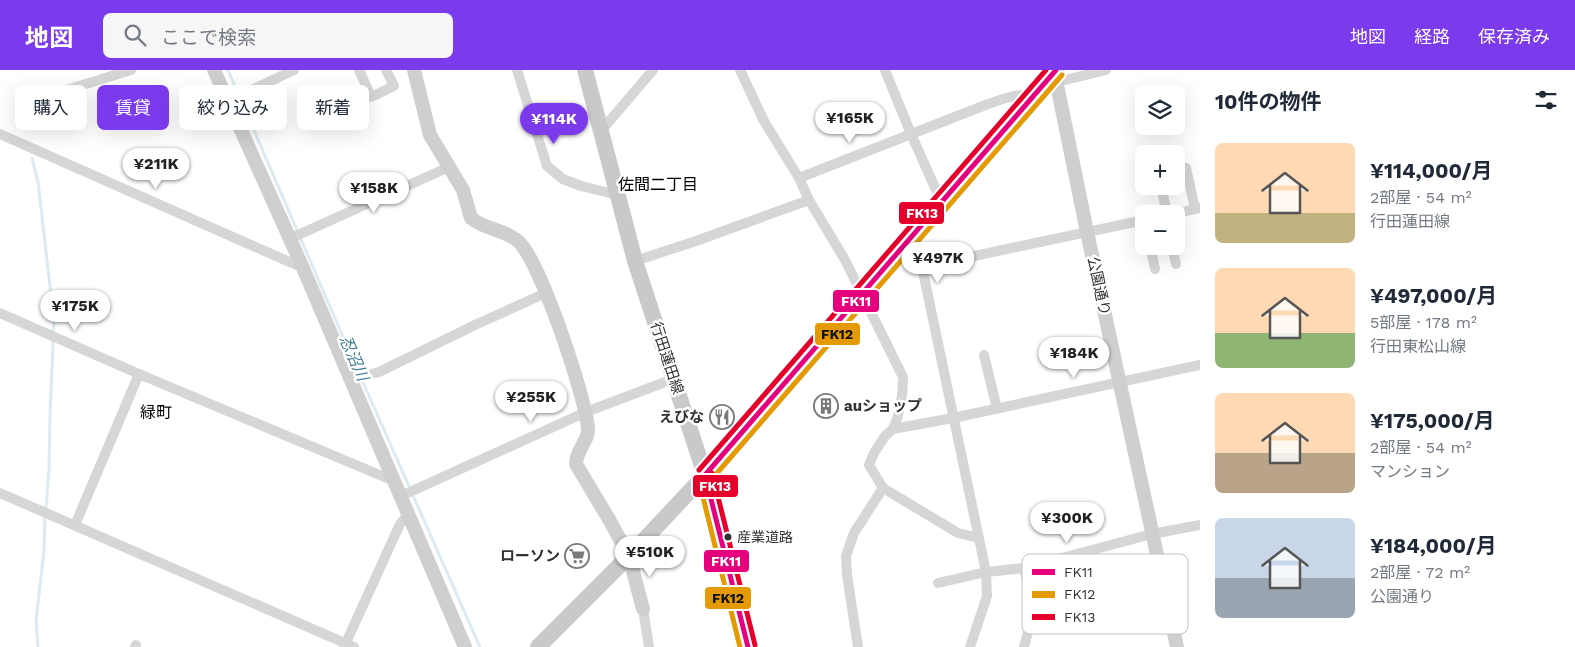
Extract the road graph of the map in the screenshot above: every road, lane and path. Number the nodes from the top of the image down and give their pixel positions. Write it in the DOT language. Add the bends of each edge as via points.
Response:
graph roads {
  1 [pos="131,70"];
  2 [pos="214,70"];
  3 [pos="294,70"];
  4 [pos="359,70"];
  5 [pos="386,70"];
  6 [pos="414,70"];
  7 [pos="517,70"];
  8 [pos="585,70"];
  9 [pos="653,70"];
  10 [pos="740,70"];
  11 [pos="886,70"];
  12 [pos="1106,70"];
  13 [pos="1055,73"];
  14 [pos="82,85"];
  15 [pos="221,85"];
  16 [pos="262,85"];
  17 [pos="1033,97"];
  18 [pos="241,130"];
  19 [pos="601,131"];
  20 [pos="0,134"];
  21 [pos="911,134"];
  22 [pos="449,167"];
  23 [pos="1186,168"];
  24 [pos="799,178"];
  25 [pos="618,195"];
  26 [pos="809,200"];
  27 [pos="942,202"];
  28 [pos="1197,209"];
  29 [pos="1135,222"];
  30 [pos="1087,232"];
  31 [pos="912,236"];
  32 [pos="289,239"];
  33 [pos="1152,255"];
  34 [pos="1174,255"];
  35 [pos="635,261"];
  36 [pos="1176,264"];
  37 [pos="922,267"];
  38 [pos="303,268"];
  39 [pos="1155,269"];
  40 [pos="546,293"];
  41 [pos="862,294"];
  42 [pos="0,313"];
  43 [pos="984,355"];
  44 [pos="1200,365"];
  45 [pos="139,374"];
  46 [pos="673,379"];
  47 [pos="350,380"];
  48 [pos="1119,382"];
  49 [pos="997,409"];
  50 [pos="586,412"];
  51 [pos="953,418"];
  52 [pos="893,429"];
  53 [pos="705,475"];
  54 [pos="394,481"];
  55 [pos="883,488"];
  56 [pos="0,493"];
  57 [pos="401,496"];
  58 [pos="408,514"];
  59 [pos="75,525"];
  60 [pos="1200,525"];
  61 [pos="1152,534"];
  62 [pos="979,538"];
  63 [pos="1077,554"];
  64 [pos="1156,554"];
  65 [pos="628,556"];
  66 [pos="1022,568"];
  67 [pos="986,572"];
  68 [pos="938,584"];
  69 [pos="644,609"];
  70 [pos="1027,634"];
  71 [pos="1174,634"];
  72 [pos="347,646"];
  73 [pos="465,647"];
  74 [pos="538,647"];
  75 [pos="649,647"];
  76 [pos="748,647"];
  77 [pos="858,647"];
  78 [pos="970,647"];
  79 [pos="1024,647"];
  80 [pos="1177,647"];
  1 -- 14 [label="street"];
  2 -- 15 [label="street"];
  3 -- 16 [label="street"];
  4 -- 5 [label="street" via="371,97 394,86"];
  6 -- 22 [label="street" via="430,135"];
  7 -- 25 [label="street" via="547,166 564,179 581,186"];
  8 -- 19 [label="main road, 行田蓮田線"];
  9 -- 19 [label="street"];
  10 -- 24 [label="street" via="764,121"];
  11 -- 21 [label="street"];
  12 -- 13 [label="street"];
  13 -- 17 [label="main road"];
  13 -- 30 [label="street, 公園通り"];
  17 -- 21 [label="street" via="1026,94 1011,97"];
  17 -- 27 [label="main road"];
  18 -- 32 [label="street"];
  19 -- 25 [label="main road, 行田蓮田線"];
  20 -- 38 [label="street"];
  21 -- 24 [label="street"];
  21 -- 27 [label="street"];
  22 -- 32 [label="street"];
  22 -- 40 [label="street" via="463,190 471,218 520,242"];
  23 -- 28 [label="street"];
  24 -- 26 [label="street"];
  25 -- 35 [label="main road, 行田蓮田線"];
  26 -- 35 [label="street"];
  26 -- 41 [label="street"];
  27 -- 31 [label="main road"];
  29 -- 30 [label="street"];
  30 -- 37 [label="street"];
  30 -- 48 [label="street, 公園通り"];
  31 -- 37 [label="street"];
  31 -- 41 [label="main road"];
  32 -- 38 [label="street"];
  33 -- 39 [label="street"];
  34 -- 36 [label="street"];
  35 -- 46 [label="main road, 行田蓮田線"];
  37 -- 51 [label="street"];
  38 -- 47 [label="street"];
  40 -- 47 [label="street" via="379,372"];
  40 -- 50 [label="street" via="563,335"];
  41 -- 52 [label="street" via="903,377 903,393"];
  41 -- 53 [label="main road"];
  42 -- 45 [label="street"];
  43 -- 49 [label="street"];
  44 -- 48 [label="street"];
  45 -- 54 [label="street"];
  45 -- 59 [label="street"];
  46 -- 50 [label="street"];
  46 -- 53 [label="main road, 行田蓮田線"];
  47 -- 54 [label="street"];
  48 -- 49 [label="street"];
  48 -- 61 [label="street, 公園通り"];
  49 -- 51 [label="street"];
  50 -- 57 [label="street"];
  50 -- 65 [label="street" via="588,432 576,456 576,464"];
  51 -- 52 [label="street"];
  51 -- 62 [label="street"];
  52 -- 55 [label="street" via="885,436 869,465"];
  53 -- 65 [label="main road"];
  53 -- 76 [label="main road, 行田蓮田線"];
  54 -- 57 [label="street"];
  55 -- 62 [label="street" via="958,533"];
  55 -- 77 [label="street" via="854,533 846,556"];
  56 -- 59 [label="street"];
  57 -- 58 [label="street"];
  58 -- 72 [label="street" via="400,524"];
  58 -- 73 [label="street"];
  59 -- 72 [label="street"];
  60 -- 61 [label="street"];
  61 -- 63 [label="street"];
  61 -- 64 [label="street, 公園通り"];
  62 -- 67 [label="street"];
  65 -- 69 [label="street"];
  65 -- 74 [label="main road"];
  66 -- 67 [label="street"];
  67 -- 68 [label="street"];
  67 -- 78 [label="street" via="987,596"];
  69 -- 75 [label="street"];
  70 -- 79 [label="street"];
  71 -- 80 [label="street, 公園通り"];
}
